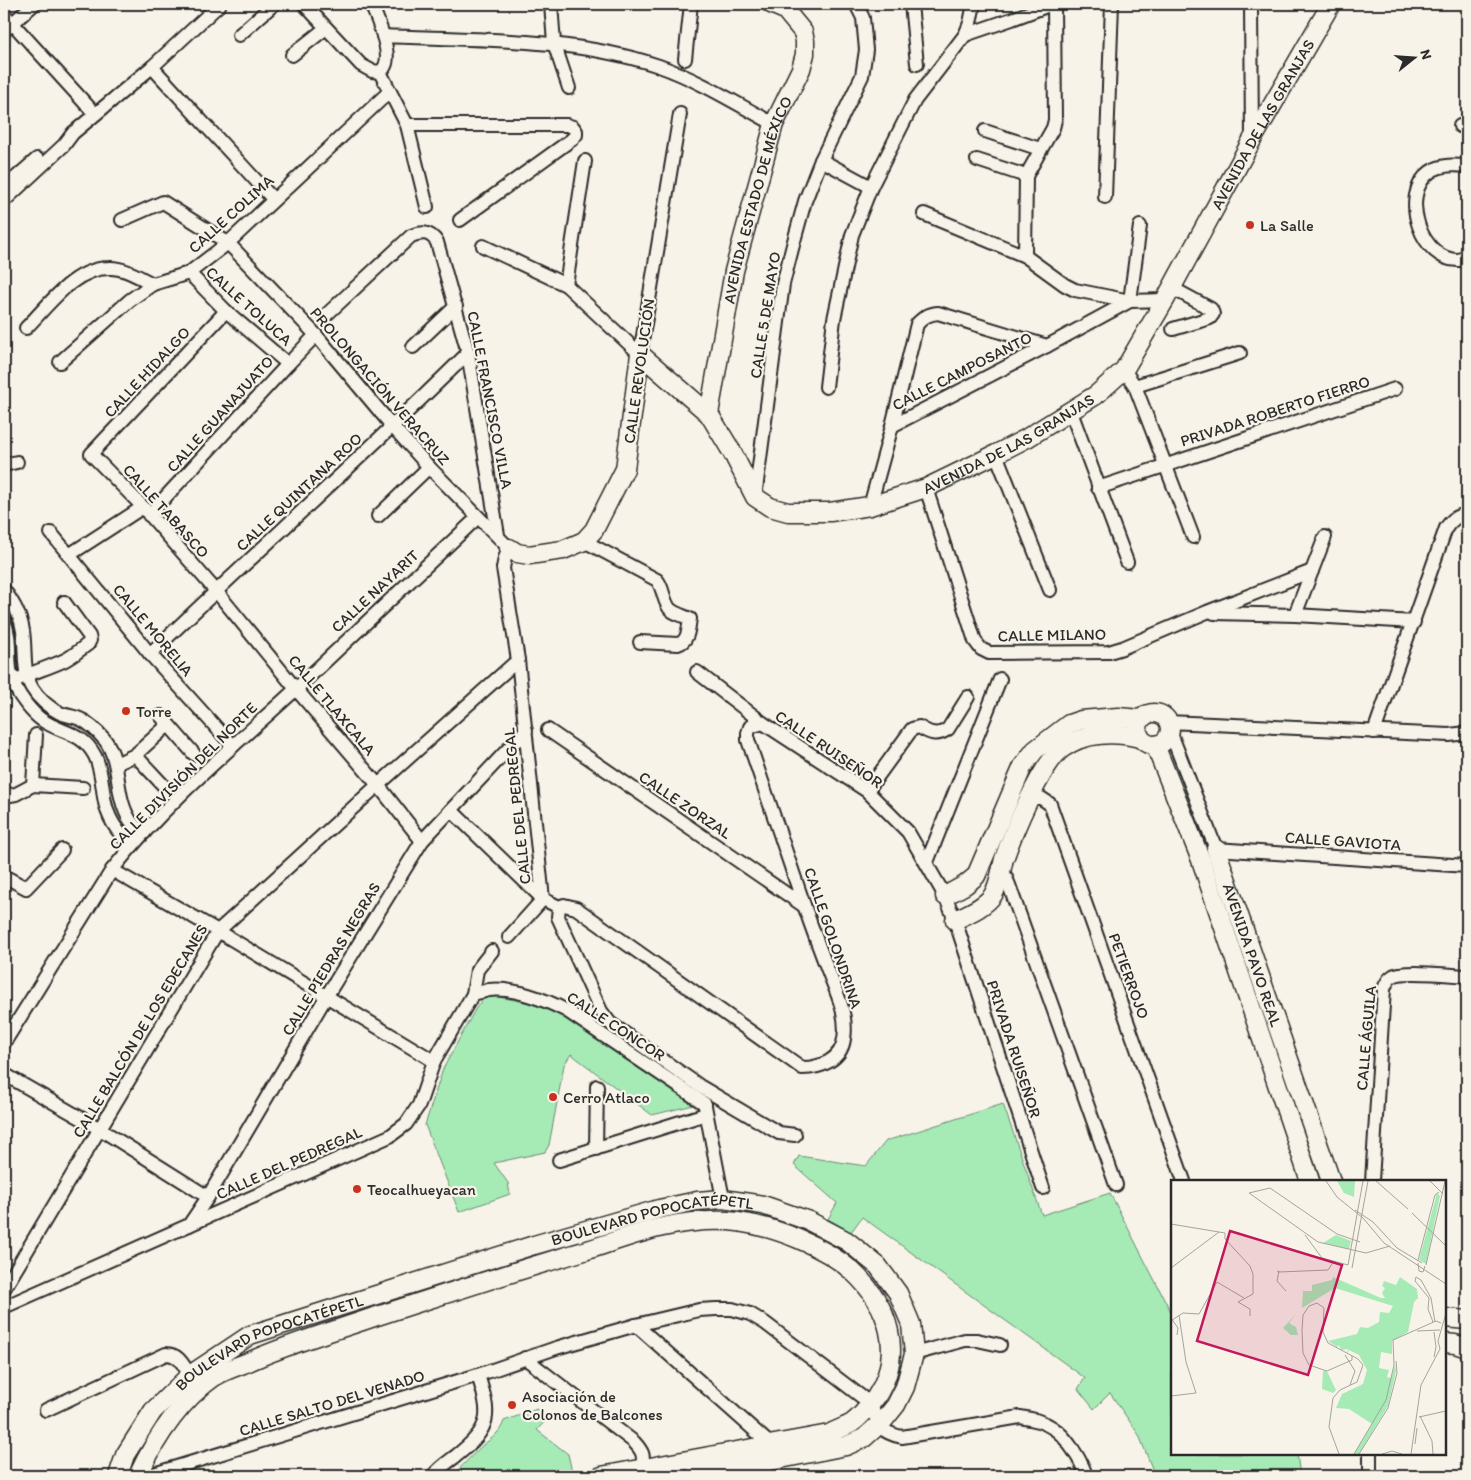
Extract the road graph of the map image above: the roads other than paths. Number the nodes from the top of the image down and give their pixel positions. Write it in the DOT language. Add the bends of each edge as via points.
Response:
graph roads {
  1 [pos="34,4"];
  2 [pos="220,4"];
  3 [pos="274,4"];
  4 [pos="304,4"];
  5 [pos="371,4"];
  6 [pos="551,4"];
  7 [pos="691,4"];
  8 [pos="771,4"];
  9 [pos="856,4"];
  10 [pos="911,4"];
  11 [pos="974,4"];
  12 [pos="1052,4"];
  13 [pos="1112,4"];
  14 [pos="1251,4"];
  15 [pos="1331,4"];
  16 [pos="4,14"];
  17 [pos="8,27"];
  18 [pos="326,28"];
  19 [pos="965,34"];
  20 [pos="240,35"];
  21 [pos="383,36"];
  22 [pos="554,43"];
  23 [pos="292,55"];
  24 [pos="685,59"];
  25 [pos="917,64"];
  26 [pos="152,67"];
  27 [pos="380,72"];
  28 [pos="569,88"];
  29 [pos="389,92"];
  30 [pos="95,114"];
  31 [pos="680,114"];
  32 [pos="774,124"];
  33 [pos="407,125"];
  34 [pos="985,131"];
  35 [pos="73,133"];
  36 [pos="1252,140"];
  37 [pos="1040,149"];
  38 [pos="822,160"];
  39 [pos="977,160"];
  40 [pos="585,162"];
  41 [pos="1467,166"];
  42 [pos="1026,176"];
  43 [pos="871,187"];
  44 [pos="4,188"];
  45 [pos="1105,197"];
  46 [pos="273,200"];
  47 [pos="4,201"];
  48 [pos="427,207"];
  49 [pos="924,214"];
  50 [pos="122,220"];
  51 [pos="460,220"];
  52 [pos="1140,226"];
  53 [pos="228,244"];
  54 [pos="483,246"];
  55 [pos="1467,255"];
  56 [pos="1025,256"];
  57 [pos="189,273"];
  58 [pos="153,284"];
  59 [pos="566,285"];
  60 [pos="1168,294"];
  61 [pos="1130,301"];
  62 [pos="456,306"];
  63 [pos="226,311"];
  64 [pos="325,316"];
  65 [pos="26,328"];
  66 [pos="1172,329"];
  67 [pos="316,335"];
  68 [pos="1047,346"];
  69 [pos="413,347"];
  70 [pos="468,353"];
  71 [pos="1240,353"];
  72 [pos="640,354"];
  73 [pos="60,362"];
  74 [pos="288,364"];
  75 [pos="1124,370"];
  76 [pos="1135,386"];
  77 [pos="826,387"];
  78 [pos="1395,389"];
  79 [pos="1071,412"];
  80 [pos="709,414"];
  81 [pos="892,426"];
  82 [pos="393,427"];
  83 [pos="91,454"];
  84 [pos="996,454"];
  85 [pos="17,462"];
  86 [pos="1165,464"];
  87 [pos="4,465"];
  88 [pos="429,467"];
  89 [pos="926,488"];
  90 [pos="1098,488"];
  91 [pos="755,497"];
  92 [pos="870,506"];
  93 [pos="146,511"];
  94 [pos="1467,514"];
  95 [pos="378,516"];
  96 [pos="478,517"];
  97 [pos="51,533"];
  98 [pos="1193,537"];
  99 [pos="1325,537"];
  100 [pos="584,541"];
  101 [pos="504,542"];
  102 [pos="69,555"];
  103 [pos="1127,562"];
  104 [pos="1312,571"];
  105 [pos="4,590"];
  106 [pos="1050,590"];
  107 [pos="216,591"];
  108 [pos="64,602"];
  109 [pos="1207,612"];
  110 [pos="1295,615"];
  111 [pos="4,620"];
  112 [pos="1414,622"];
  113 [pos="640,642"];
  114 [pos="150,654"];
  115 [pos="518,660"];
  116 [pos="697,672"];
  117 [pos="27,674"];
  118 [pos="1000,679"];
  119 [pos="9,684"];
  120 [pos="296,689"];
  121 [pos="968,697"];
  122 [pos="1141,719"];
  123 [pos="762,723"];
  124 [pos="1169,726"];
  125 [pos="526,730"];
  126 [pos="548,730"];
  127 [pos="1374,732"];
  128 [pos="1467,733"];
  129 [pos="36,735"];
  130 [pos="1148,742"];
  131 [pos="233,746"];
  132 [pos="194,754"];
  133 [pos="135,755"];
  134 [pos="116,764"];
  135 [pos="33,785"];
  136 [pos="378,785"];
  137 [pos="164,786"];
  138 [pos="84,788"];
  139 [pos="867,791"];
  140 [pos="4,796"];
  141 [pos="121,796"];
  142 [pos="1029,798"];
  143 [pos="104,800"];
  144 [pos="451,810"];
  145 [pos="144,832"];
  146 [pos="422,841"];
  147 [pos="132,846"];
  148 [pos="1216,849"];
  149 [pos="62,850"];
  150 [pos="927,862"];
  151 [pos="1467,866"];
  152 [pos="1002,868"];
  153 [pos="112,870"];
  154 [pos="4,876"];
  155 [pos="945,896"];
  156 [pos="543,899"];
  157 [pos="804,906"];
  158 [pos="559,907"];
  159 [pos="955,920"];
  160 [pos="218,931"];
  161 [pos="509,937"];
  162 [pos="492,951"];
  163 [pos="1467,976"];
  164 [pos="473,994"];
  165 [pos="326,997"];
  166 [pos="4,1044"];
  167 [pos="434,1061"];
  168 [pos="4,1074"];
  169 [pos="597,1086"];
  170 [pos="701,1087"];
  171 [pos="706,1109"];
  172 [pos="100,1129"];
  173 [pos="795,1135"];
  174 [pos="596,1149"];
  175 [pos="559,1160"];
  176 [pos="1184,1180"];
  177 [pos="1310,1180"];
  178 [pos="1331,1180"];
  179 [pos="1372,1180"];
  180 [pos="1116,1185"];
  181 [pos="1043,1188"];
  182 [pos="208,1197"];
  183 [pos="723,1199"];
  184 [pos="740,1202"];
  185 [pos="659,1209"];
  186 [pos="736,1222"];
  187 [pos="189,1225"];
  188 [pos="662,1228"];
  189 [pos="4,1289"];
  190 [pos="4,1307"];
  191 [pos="1446,1318"];
  192 [pos="1467,1320"];
  193 [pos="636,1325"];
  194 [pos="1446,1343"];
  195 [pos="1000,1345"];
  196 [pos="1467,1348"];
  197 [pos="914,1354"];
  198 [pos="525,1358"];
  199 [pos="190,1375"];
  200 [pos="478,1375"];
  201 [pos="871,1404"];
  202 [pos="46,1410"];
  203 [pos="878,1425"];
  204 [pos="770,1444"];
  205 [pos="1370,1455"];
  206 [pos="642,1472"];
  207 [pos="121,1475"];
  208 [pos="138,1476"];
  209 [pos="148,1476"];
  210 [pos="433,1476"];
  211 [pos="601,1476"];
  212 [pos="694,1476"];
  213 [pos="1086,1476"];
  214 [pos="1370,1476"];
  1 -- 17 [label="street"];
  2 -- 26 [label="street"];
  3 -- 20 [label="street"];
  4 -- 18 [label="street"];
  5 -- 21 [label="street"];
  6 -- 22 [label="street"];
  7 -- 24 [label="street"];
  8 -- 32 [label="street, AVENIDA ESTADO DE MÉXICO" via="785,10 795,20 805,41 801,69"];
  9 -- 38 [label="street, CALLE 5 DE MAYO" via="863,18 866,50 862,76"];
  10 -- 25 [label="street"];
  11 -- 19 [label="street"];
  12 -- 19 [label="street"];
  12 -- 37 [label="street" via="1055,120"];
  13 -- 45 [label="street"];
  14 -- 36 [label="street"];
  15 -- 36 [label="street, AVENIDA DE LAS GRANJAS"];
  16 -- 17 [label="street"];
  17 -- 30 [label="street"];
  18 -- 23 [label="street"];
  18 -- 27 [label="street" via="361,65 372,72"];
  19 -- 43 [label="street" via="915,100"];
  21 -- 22 [label="street"];
  21 -- 27 [label="street" via="386,66"];
  22 -- 28 [label="street"];
  22 -- 32 [label="street" via="658,66 684,76"];
  26 -- 30 [label="street"];
  26 -- 46 [label="street"];
  27 -- 29 [label="street"];
  29 -- 33 [label="street"];
  29 -- 46 [label="street, CALLE COLIMA"];
  30 -- 35 [label="street"];
  31 -- 72 [label="street, CALLE REVOLUCIÓN"];
  32 -- 80 [label="street, AVENIDA ESTADO DE MÉXICO" via="734,271"];
  33 -- 48 [label="street"];
  33 -- 51 [label="street" via="567,125 576,130 571,140"];
  34 -- 37 [label="street"];
  35 -- 44 [label="street" via="59,139"];
  35 -- 47 [label="street"];
  36 -- 60 [label="street, AVENIDA DE LAS GRANJAS"];
  37 -- 42 [label="street"];
  38 -- 43 [label="street"];
  38 -- 91 [label="street, CALLE 5 DE MAYO" via="805,201 784,284"];
  39 -- 42 [label="street"];
  40 -- 59 [label="street"];
  41 -- 55 [label="street" via="1452,165 1430,172 1415,193 1416,216 1428,242 1440,256 1455,261"];
  42 -- 56 [label="street"];
  43 -- 77 [label="street" via="852,235 834,319"];
  46 -- 53 [label="street, CALLE COLIMA"];
  49 -- 56 [label="street"];
  50 -- 53 [label="street, PROLONGACIÓN VERACRUZ" via="163,202"];
  52 -- 61 [label="street"];
  53 -- 57 [label="street, CALLE COLIMA"];
  53 -- 67 [label="street, PROLONGACIÓN VERACRUZ"];
  54 -- 59 [label="street"];
  56 -- 61 [label="street" via="1075,290"];
  57 -- 58 [label="street, CALLE COLIMA"];
  57 -- 63 [label="street, CALLE TOLUCA"];
  58 -- 65 [label="street" via="118,269 91,272 72,282"];
  58 -- 73 [label="street, CALLE COLIMA" via="130,300"];
  59 -- 72 [label="street"];
  60 -- 61 [label="street"];
  60 -- 66 [label="street" via="1211,310 1213,314 1210,318"];
  60 -- 75 [label="street, AVENIDA DE LAS GRANJAS"];
  61 -- 68 [label="street, CALLE CAMPOSANTO"];
  62 -- 64 [label="street, CALLE FRANCISCO VILLA" via="437,242 427,233 418,233"];
  62 -- 69 [label="street"];
  62 -- 70 [label="street, CALLE FRANCISCO VILLA"];
  63 -- 74 [label="street, CALLE TOLUCA"];
  63 -- 83 [label="street, CALLE HIDALGO"];
  67 -- 74 [label="street, CALLE GUANAJUATO"];
  67 -- 82 [label="street, PROLONGACIÓN VERACRUZ"];
  68 -- 81 [label="street, CALLE CAMPOSANTO"];
  68 -- 81 [label="street, CALLE CAMPOSANTO" via="930,314 917,324"];
  70 -- 82 [label="street, CALLE QUINTANA ROO"];
  70 -- 101 [label="street, CALLE FRANCISCO VILLA"];
  71 -- 76 [label="street"];
  72 -- 80 [label="street"];
  72 -- 100 [label="street, CALLE REVOLUCIÓN" via="625,469 594,530"];
  74 -- 93 [label="street, CALLE GUANAJUATO"];
  75 -- 76 [label="street"];
  75 -- 79 [label="street, AVENIDA DE LAS GRANJAS"];
  76 -- 86 [label="street"];
  78 -- 86 [label="street, PRIVADA ROBERTO FIERRO"];
  79 -- 84 [label="street, AVENIDA DE LAS GRANJAS"];
  79 -- 90 [label="street"];
  80 -- 91 [label="street"];
  81 -- 92 [label="street, CALLE CAMPOSANTO"];
  82 -- 88 [label="street, PROLONGACIÓN VERACRUZ"];
  82 -- 107 [label="street, CALLE QUINTANA ROO"];
  83 -- 93 [label="street, CALLE TABASCO"];
  84 -- 89 [label="street, AVENIDA DE LAS GRANJAS"];
  84 -- 106 [label="street"];
  85 -- 87 [label="street"];
  86 -- 90 [label="street, PRIVADA ROBERTO FIERRO"];
  86 -- 98 [label="street"];
  88 -- 95 [label="street"];
  88 -- 96 [label="street, PROLONGACIÓN VERACRUZ"];
  89 -- 92 [label="street, AVENIDA DE LAS GRANJAS"];
  89 -- 109 [label="street, CALLE MILANO" via="975,641 989,653 1109,652"];
  90 -- 103 [label="street"];
  91 -- 92 [label="street, AVENIDA DE LAS GRANJAS" via="770,507 788,512 830,512"];
  93 -- 102 [label="street, CALLE GUANAJUATO"];
  93 -- 107 [label="street, CALLE TABASCO"];
  94 -- 112 [label="street" via="1450,521 1446,528"];
  96 -- 101 [label="street, PROLONGACIÓN VERACRUZ"];
  96 -- 120 [label="street, CALLE NAYARIT"];
  97 -- 102 [label="street, CALLE MORELIA"];
  99 -- 104 [label="street"];
  100 -- 101 [label="street" via="563,550 529,555 517,553"];
  100 -- 113 [label="street" via="657,580 672,611 690,619 683,642"];
  101 -- 115 [label="street, CALLE DEL PEDREGAL" via="503,568"];
  102 -- 114 [label="street, CALLE MORELIA"];
  104 -- 109 [label="street, CALLE MILANO"];
  104 -- 110 [label="street"];
  105 -- 117 [label="street" via="21,623"];
  107 -- 114 [label="street, CALLE QUINTANA ROO"];
  107 -- 120 [label="street, CALLE TLAXCALA"];
  108 -- 117 [label="street" via="89,636 88,644 67,659"];
  109 -- 110 [label="street, CALLE MILANO"];
  110 -- 112 [label="street, CALLE MILANO"];
  111 -- 119 [label="street" via="10,640"];
  112 -- 127 [label="street"];
  114 -- 131 [label="street, CALLE MORELIA"];
  115 -- 125 [label="street, CALLE DEL PEDREGAL"];
  115 -- 136 [label="street, CALLE BALCÓN DE LOS EDECANES"];
  116 -- 123 [label="street, CALLE RUISEÑOR"];
  117 -- 119 [label="street"];
  117 -- 134 [label="street" via="38,697 60,713 81,720 105,740"];
  118 -- 150 [label="street"];
  119 -- 143 [label="street" via="42,720 86,743 101,774"];
  120 -- 131 [label="street, CALLE DIVISIÓN DEL NORTE"];
  120 -- 136 [label="street, CALLE TLAXCALA"];
  121 -- 139 [label="street" via="948,730 929,734 916,727 912,729"];
  122 -- 124 [label="street" via="1152,713 1158,714"];
  122 -- 130 [label="street" via="1138,732"];
  122 -- 155 [label="street" via="1118,716 1081,720 1069,724 1035,750 1023,766 976,876"];
  123 -- 139 [label="street, CALLE RUISEÑOR"];
  123 -- 157 [label="street, CALLE GOLONDRINA" via="750,727 748,740"];
  124 -- 127 [label="street"];
  124 -- 130 [label="street" via="1165,741"];
  124 -- 148 [label="street, AVENIDA PAVO REAL"];
  125 -- 144 [label="street, CALLE PIEDRAS NEGRAS"];
  125 -- 156 [label="street, CALLE DEL PEDREGAL"];
  126 -- 157 [label="street, CALLE ZORZAL"];
  127 -- 128 [label="street" via="1449,736"];
  129 -- 135 [label="street"];
  130 -- 142 [label="street" via="1124,734 1083,738 1063,748 1051,759"];
  130 -- 177 [label="street, AVENIDA PAVO REAL" via="1200,860"];
  131 -- 145 [label="street, CALLE DIVISIÓN DEL NORTE"];
  132 -- 133 [label="street" via="165,720"];
  133 -- 134 [label="street"];
  133 -- 137 [label="street"];
  134 -- 141 [label="street"];
  135 -- 138 [label="street"];
  135 -- 140 [label="street"];
  136 -- 146 [label="street, CALLE TLAXCALA"];
  136 -- 160 [label="street, CALLE BALCÓN DE LOS EDECANES"];
  139 -- 150 [label="street, CALLE RUISEÑOR" via="908,832"];
  141 -- 143 [label="street"];
  141 -- 145 [label="street" via="131,821"];
  142 -- 152 [label="street"];
  142 -- 176 [label="street, PETIERROJO" via="1041,798 1050,804"];
  143 -- 147 [label="street" via="118,833"];
  144 -- 146 [label="street, CALLE PIEDRAS NEGRAS"];
  144 -- 156 [label="street, CALLE GOLONDRINA"];
  145 -- 147 [label="street, CALLE DIVISIÓN DEL NORTE"];
  146 -- 165 [label="street, CALLE PIEDRAS NEGRAS"];
  147 -- 153 [label="street, CALLE DIVISIÓN DEL NORTE"];
  148 -- 151 [label="street, CALLE GAVIOTA"];
  148 -- 178 [label="street, AVENIDA PAVO REAL"];
  149 -- 154 [label="street" via="26,888"];
  150 -- 155 [label="street, CALLE RUISEÑOR"];
  152 -- 159 [label="street" via="993,895 981,906"];
  152 -- 180 [label="street"];
  153 -- 160 [label="street"];
  153 -- 166 [label="street, CALLE DIVISIÓN DEL NORTE"];
  155 -- 159 [label="street, CALLE RUISEÑOR"];
  156 -- 158 [label="street, CALLE GOLONDRINA"];
  156 -- 161 [label="street, CALLE DEL PEDREGAL"];
  157 -- 158 [label="street, CALLE GOLONDRINA" via="844,1015 845,1026 844,1041 836,1055 813,1068 802,1068 576,908 564,904"];
  158 -- 170 [label="street" via="558,917 605,1018"];
  159 -- 181 [label="street, PRIVADA RUISEÑOR"];
  160 -- 165 [label="street"];
  160 -- 172 [label="street, CALLE BALCÓN DE LOS EDECANES"];
  162 -- 164 [label="street, CALLE DEL PEDREGAL" via="477,970"];
  163 -- 179 [label="street, CALLE ÁGUILA" via="1403,973 1386,982"];
  164 -- 167 [label="street, CALLE DEL PEDREGAL"];
  164 -- 171 [label="street, CALLE CONCOR" via="503,991 550,1002"];
  165 -- 167 [label="street"];
  165 -- 182 [label="street, CALLE PIEDRAS NEGRAS"];
  167 -- 187 [label="street, CALLE DEL PEDREGAL" via="419,1105 406,1124 390,1136"];
  168 -- 172 [label="street"];
  169 -- 174 [label="street"];
  170 -- 171 [label="street"];
  170 -- 173 [label="street" via="779,1133"];
  171 -- 174 [label="street"];
  171 -- 183 [label="street"];
  172 -- 182 [label="street"];
  172 -- 189 [label="street, CALLE BALCÓN DE LOS EDECANES"];
  174 -- 175 [label="street"];
  182 -- 187 [label="street, CALLE PIEDRAS NEGRAS"];
  183 -- 184 [label="street, BOULEVARD POPOCATÉPETL"];
  183 -- 185 [label="street, BOULEVARD POPOCATÉPETL"];
  184 -- 186 [label="street" via="742,1216"];
  184 -- 197 [label="street, BOULEVARD POPOCATÉPETL" via="763,1205 809,1221 863,1252 898,1293 911,1324"];
  185 -- 188 [label="street"];
  185 -- 199 [label="street, BOULEVARD POPOCATÉPETL" via="250,1335"];
  186 -- 188 [label="street, BOULEVARD POPOCATÉPETL" via="704,1221"];
  186 -- 201 [label="street, BOULEVARD POPOCATÉPETL" via="770,1229 817,1247 851,1270 868,1288 888,1324 892,1353 883,1386"];
  187 -- 190 [label="street, CALLE DEL PEDREGAL"];
  188 -- 208 [label="street, BOULEVARD POPOCATÉPETL" via="529,1267 275,1350 215,1376 182,1404"];
  191 -- 192 [label="street"];
  193 -- 198 [label="street, CALLE SALTO DEL VENADO"];
  193 -- 201 [label="street, CALLE SALTO DEL VENADO" via="699,1310 732,1310 750,1314"];
  193 -- 204 [label="street"];
  194 -- 196 [label="street"];
  195 -- 197 [label="street" via="965,1340"];
  197 -- 203 [label="street, BOULEVARD POPOCATÉPETL" via="900,1396"];
  198 -- 200 [label="street, CALLE SALTO DEL VENADO"];
  198 -- 206 [label="street" via="634,1442 644,1459"];
  199 -- 202 [label="street" via="178,1358 166,1354"];
  199 -- 207 [label="street, BOULEVARD POPOCATÉPETL" via="153,1411 125,1454"];
  200 -- 209 [label="street, CALLE SALTO DEL VENADO"];
  200 -- 210 [label="street" via="488,1411 485,1423 478,1436"];
  201 -- 203 [label="street"];
  201 -- 204 [label="street, BOULEVARD POPOCATÉPETL" via="852,1422 829,1434"];
  203 -- 212 [label="street, BOULEVARD POPOCATÉPETL" via="864,1438 846,1446"];
  203 -- 213 [label="street" via="887,1434 902,1437 1020,1417 1036,1420 1054,1428 1068,1443"];
  204 -- 206 [label="street, BOULEVARD POPOCATÉPETL"];
  205 -- 214 [label="street"];
  206 -- 211 [label="street, BOULEVARD POPOCATÉPETL"];
}
